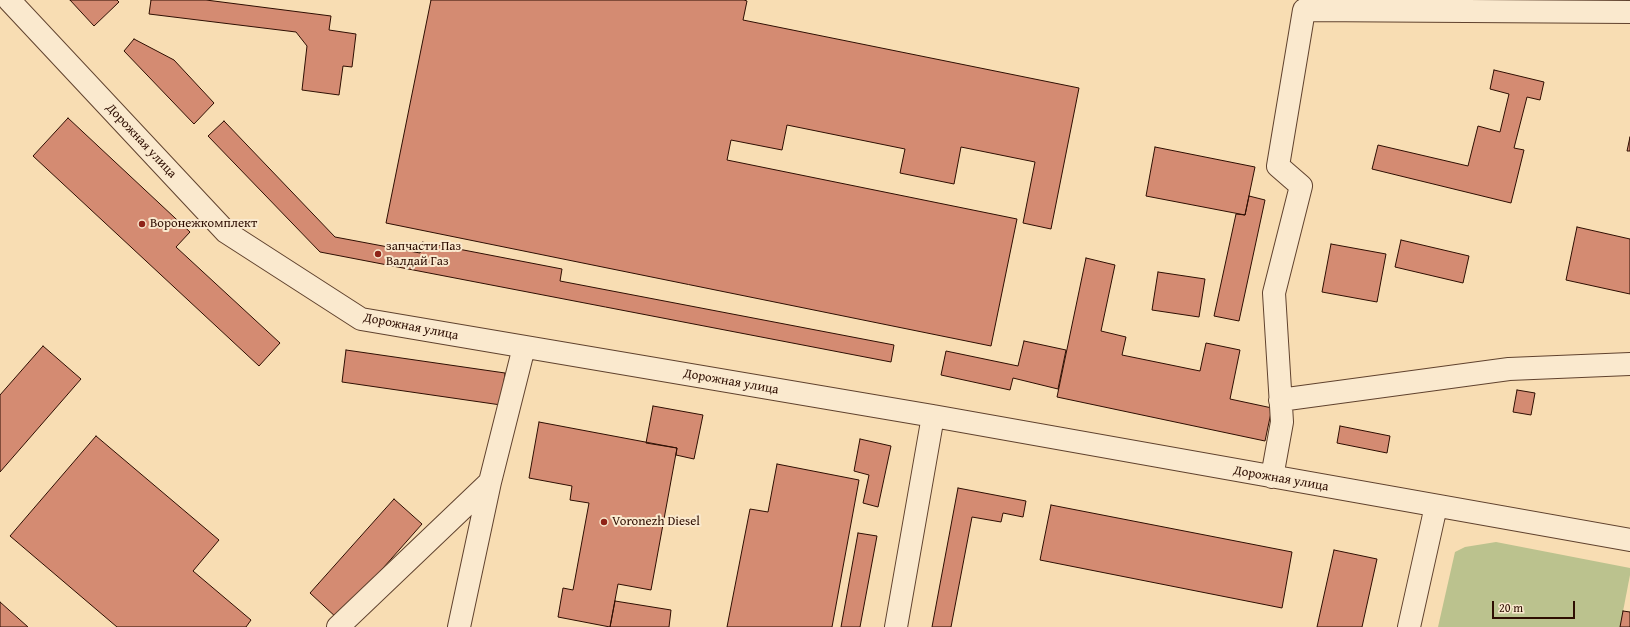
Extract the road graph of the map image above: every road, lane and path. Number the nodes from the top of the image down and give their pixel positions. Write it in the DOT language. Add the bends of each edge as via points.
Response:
graph roads {
  1 [pos="9,0"];
  2 [pos="1630,12"];
  3 [pos="524,347"];
  4 [pos="1630,364"];
  5 [pos="1280,400"];
  6 [pos="932,416"];
  7 [pos="1272,477"];
  8 [pos="490,482"];
  9 [pos="1436,506"];
  10 [pos="1630,540"];
  11 [pos="338,627"];
  12 [pos="459,627"];
  13 [pos="896,627"];
  14 [pos="1409,627"];
  1 -- 3 [label="street, Дорожная улица" via="226,232 361,319"];
  2 -- 5 [label="street" via="1304,10 1278,166 1301,186 1274,294"];
  3 -- 6 [label="street, Дорожная улица"];
  3 -- 8 [label="street"];
  4 -- 5 [label="street" via="1509,368"];
  5 -- 7 [label="street" via="1282,422"];
  6 -- 7 [label="street, Дорожная улица"];
  6 -- 13 [label="street"];
  7 -- 9 [label="street, Дорожная улица"];
  8 -- 11 [label="street"];
  8 -- 12 [label="street"];
  9 -- 10 [label="street, Дорожная улица"];
  9 -- 14 [label="street"];
}
